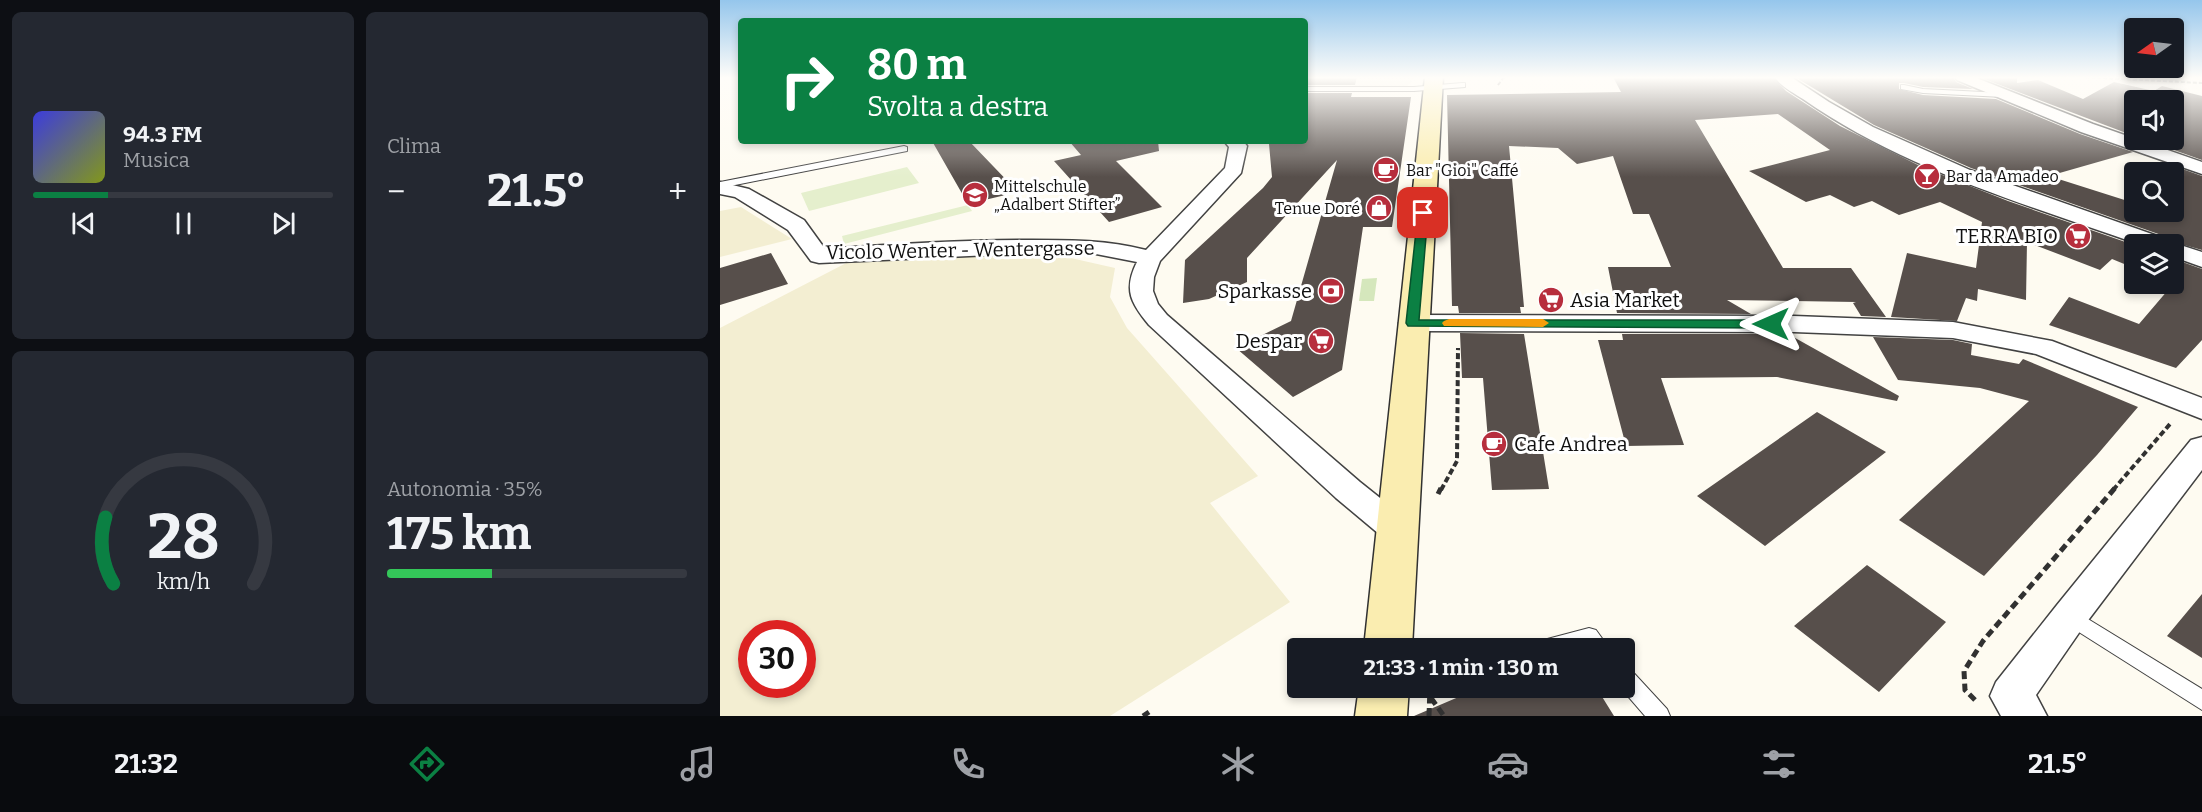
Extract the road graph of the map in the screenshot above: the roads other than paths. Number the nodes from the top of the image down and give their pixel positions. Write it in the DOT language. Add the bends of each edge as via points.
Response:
graph roads {
  1 [pos="1431,110"];
  2 [pos="1833,110"];
  3 [pos="2042,110"];
  4 [pos="1236,144"];
  5 [pos="904,149"];
  6 [pos="2202,168"];
  7 [pos="720,186"];
  8 [pos="2130,234"];
  9 [pos="2184,254"];
  10 [pos="1150,259"];
  11 [pos="2202,260"];
  12 [pos="1412,323"];
  13 [pos="2202,409"];
  14 [pos="2202,448"];
  15 [pos="1397,530"];
  16 [pos="2070,616"];
  17 [pos="1398,638"];
  18 [pos="1635,689"];
  19 [pos="2202,700"];
  20 [pos="1659,716"];
  21 [pos="2026,716"];
  1 -- 12 [label="main road"];
  2 -- 8 [label="street" via="1862,129 1977,180"];
  3 -- 6 [label="street"];
  4 -- 10 [label="street" via="1234,169"];
  5 -- 7 [label="lane"];
  7 -- 10 [label="street, Vicolo Wenter - Wentergasse" via="742,193 796,225 819,256 982,246 1106,248"];
  9 -- 11 [label="street"];
  10 -- 15 [label="street" via="1142,274 1140,292 1158,320"];
  12 -- 13 [label="street" via="1794,324 1953,330 2043,348"];
  12 -- 15 [label="main road"];
  14 -- 16 [label="street"];
  15 -- 17 [label="main road"];
  16 -- 19 [label="lane"];
  16 -- 21 [label="street" via="2011,696"];
  18 -- 20 [label="lane"];
}
